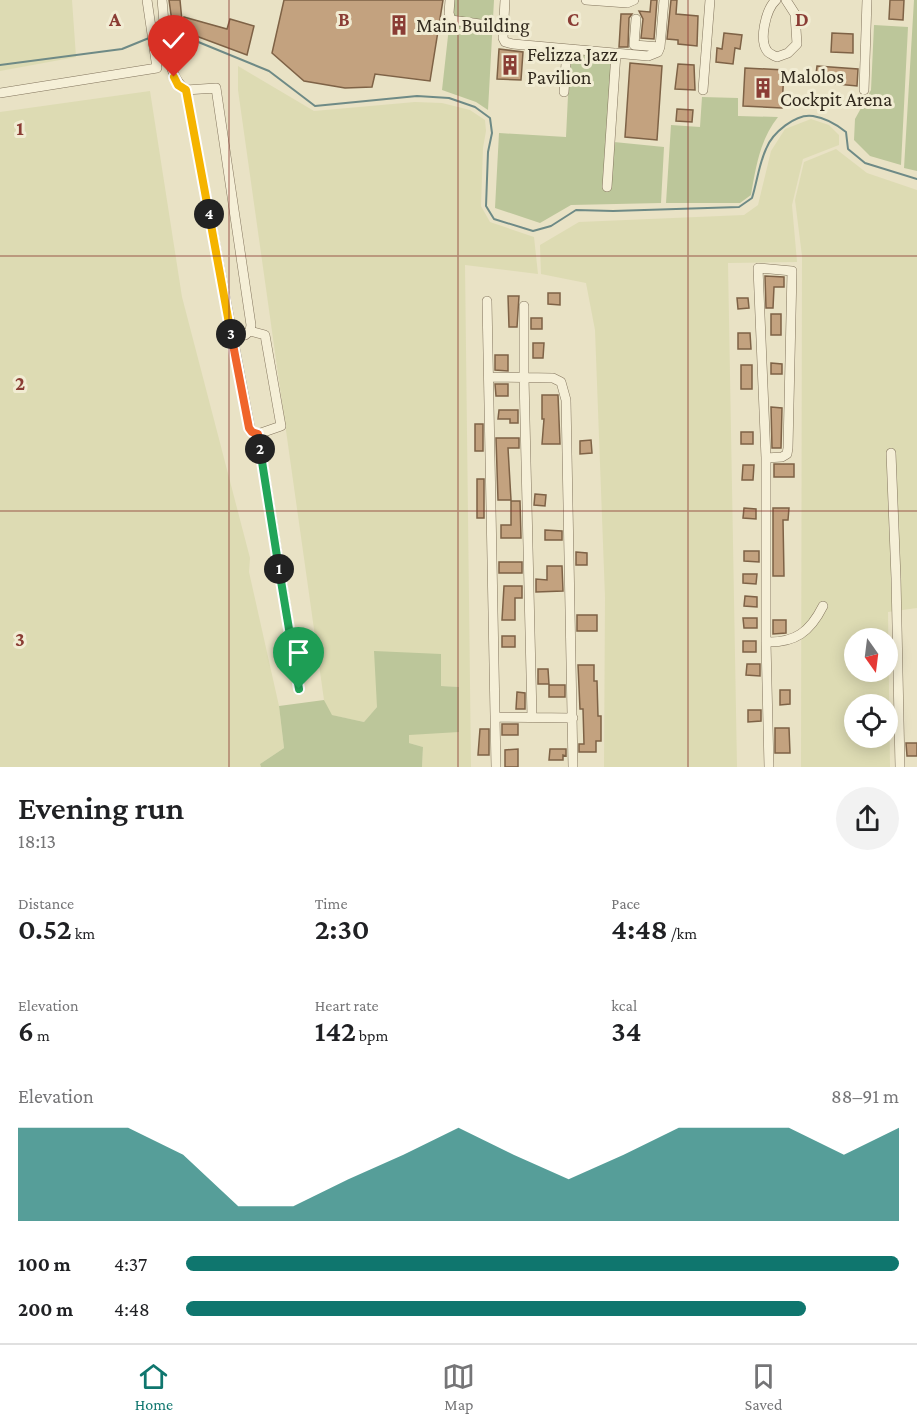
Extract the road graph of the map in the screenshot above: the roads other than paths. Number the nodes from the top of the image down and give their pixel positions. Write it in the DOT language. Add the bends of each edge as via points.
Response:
graph roads {
  1 [pos="147,0"];
  2 [pos="162,0"];
  3 [pos="450,0"];
  4 [pos="505,0"];
  5 [pos="586,0"];
  6 [pos="634,0"];
  7 [pos="664,0"];
  8 [pos="710,0"];
  9 [pos="776,0"];
  10 [pos="786,0"];
  11 [pos="867,0"];
  12 [pos="636,19"];
  13 [pos="487,25"];
  14 [pos="660,47"];
  15 [pos="567,49"];
  16 [pos="616,53"];
  17 [pos="186,90"];
  18 [pos="703,90"];
  19 [pos="864,90"];
  20 [pos="564,92"];
  21 [pos="0,93"];
  22 [pos="607,187"];
  23 [pos="488,301"];
  24 [pos="524,306"];
  25 [pos="250,331"];
  26 [pos="232,337"];
  27 [pos="490,377"];
  28 [pos="524,377"];
  29 [pos="258,434"];
  30 [pos="891,453"];
  31 [pos="766,458"];
  32 [pos="823,606"];
  33 [pos="766,642"];
  34 [pos="299,689"];
  35 [pos="495,717"];
  36 [pos="532,717"];
  37 [pos="573,718"];
  38 [pos="496,767"];
  39 [pos="573,767"];
  40 [pos="769,767"];
  41 [pos="900,767"];
  1 -- 21 [label="street" via="157,68"];
  2 -- 17 [label="street" via="174,77"];
  3 -- 13 [label="street" via="451,20"];
  4 -- 15 [label="street" via="505,42"];
  5 -- 6 [label="street"];
  7 -- 14 [label="street"];
  8 -- 18 [label="street"];
  9 -- 10 [label="street" via="765,15 765,44 768,53 777,57 797,44 795,14"];
  11 -- 19 [label="street"];
  12 -- 14 [label="street" via="634,45"];
  14 -- 16 [label="street" via="648,56"];
  15 -- 16 [label="street"];
  15 -- 20 [label="street"];
  16 -- 22 [label="street"];
  17 -- 25 [label="street" via="216,88"];
  17 -- 26 [label="street"];
  23 -- 27 [label="street"];
  24 -- 28 [label="street"];
  25 -- 26 [label="street"];
  25 -- 29 [label="street" via="265,334 282,426"];
  26 -- 29 [label="street" via="249,428"];
  27 -- 28 [label="street"];
  27 -- 35 [label="street"];
  28 -- 36 [label="street"];
  28 -- 37 [label="street" via="561,382 566,400"];
  29 -- 34 [label="street"];
  30 -- 41 [label="street"];
  31 -- 31 [label="street" via="782,457 788,448 792,271 758,268"];
  31 -- 33 [label="street"];
  32 -- 33 [label="street" via="816,619 792,639"];
  33 -- 40 [label="street"];
  35 -- 36 [label="street"];
  35 -- 38 [label="street"];
  36 -- 37 [label="street"];
  37 -- 39 [label="street"];
}
